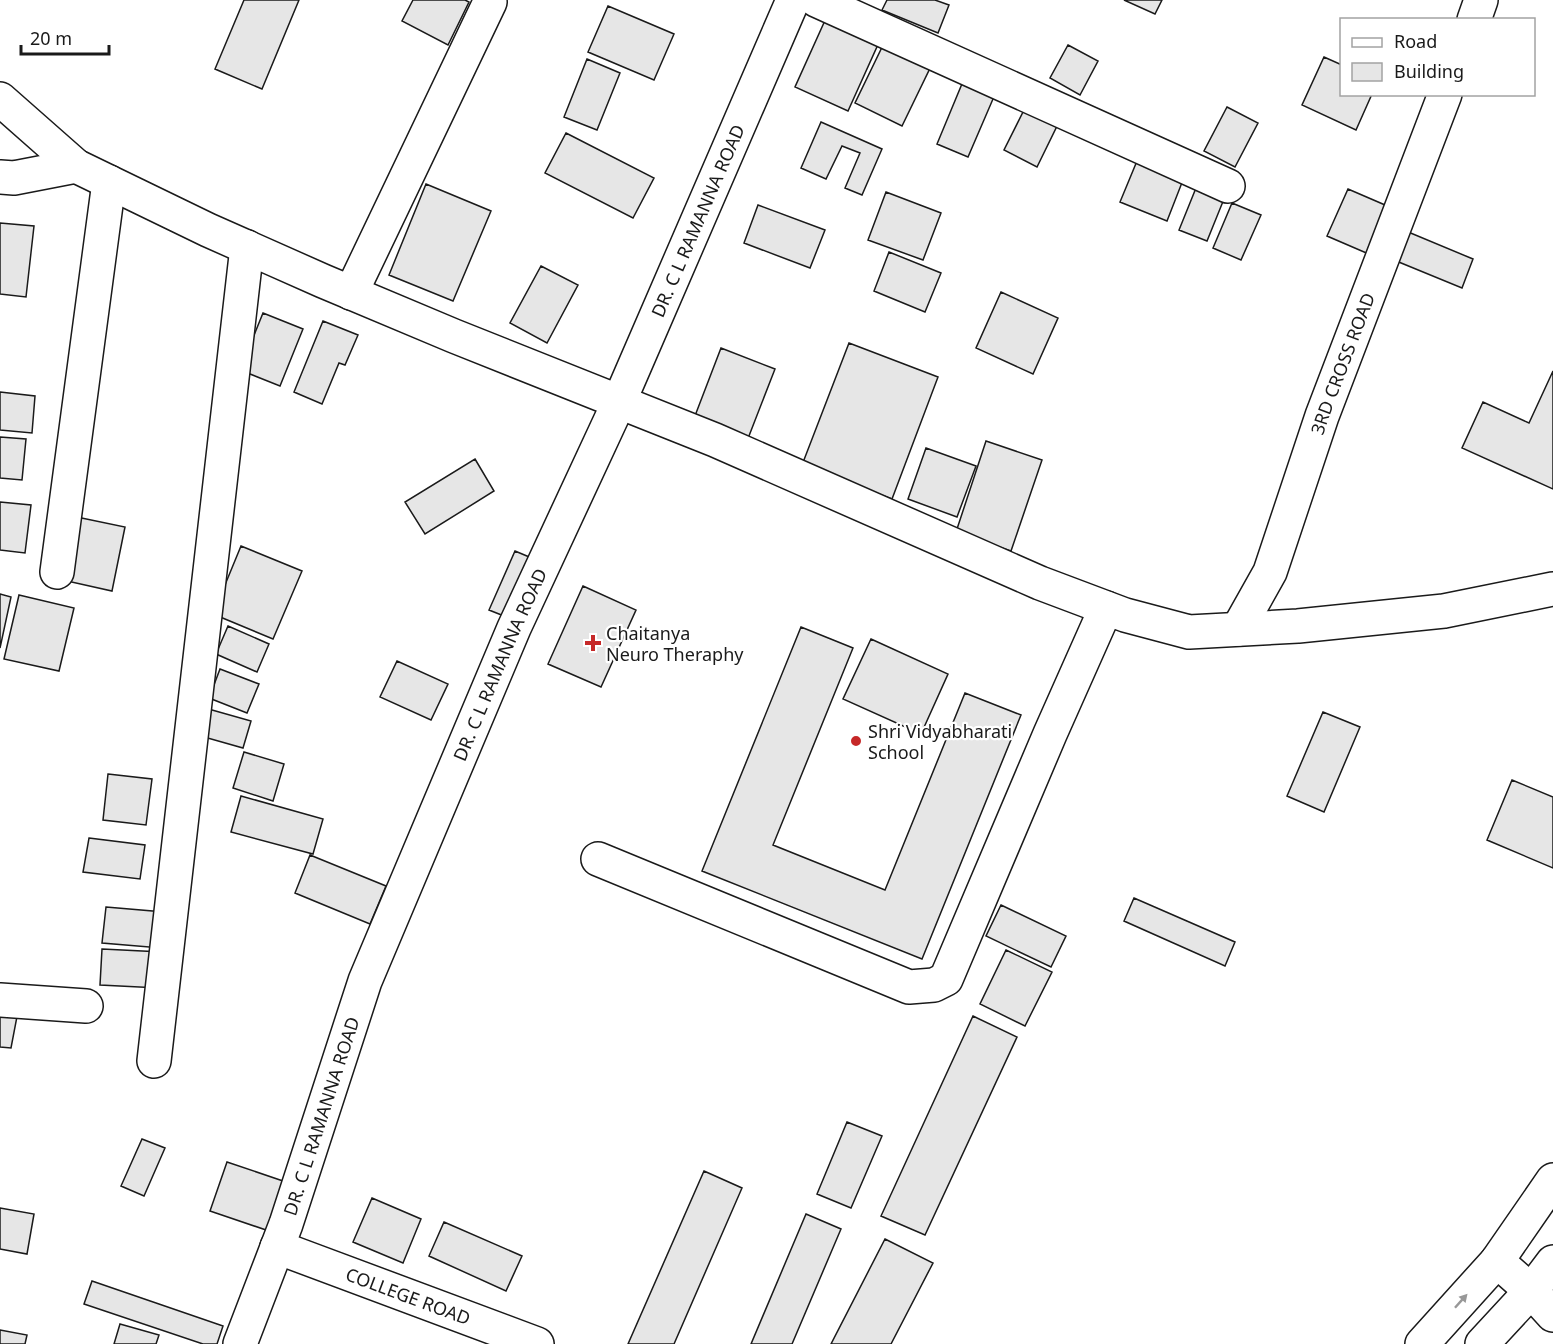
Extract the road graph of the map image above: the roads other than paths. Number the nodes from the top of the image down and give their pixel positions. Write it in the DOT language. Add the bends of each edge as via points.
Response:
graph roads {
  1 [pos="793,0"];
  2 [pos="816,0"];
  3 [pos="1481,0"];
  4 [pos="490,2"];
  5 [pos="1475,18"];
  6 [pos="1444,96"];
  7 [pos="0,99"];
  8 [pos="76,166"];
  9 [pos="0,177"];
  10 [pos="109,182"];
  11 [pos="1228,186"];
  12 [pos="247,247"];
  13 [pos="351,293"];
  14 [pos="619,402"];
  15 [pos="57,572"];
  16 [pos="1553,589"];
  17 [pos="1107,608"];
  18 [pos="1238,629"];
  19 [pos="598,859"];
  20 [pos="0,1000"];
  21 [pos="86,1006"];
  22 [pos="154,1061"];
  23 [pos="1553,1180"];
  24 [pos="277,1247"];
  25 [pos="1497,1262"];
  26 [pos="1553,1262"];
  27 [pos="1531,1291"];
  28 [pos="1553,1315"];
  29 [pos="240,1344"];
  30 [pos="537,1344"];
  31 [pos="1422,1344"];
  32 [pos="1482,1344"];
  1 -- 14 [label="street, DR. C L RAMANNA ROAD"];
  2 -- 11 [label="street"];
  3 -- 5 [label="street"];
  4 -- 13 [label="street"];
  6 -- 18 [label="street, 3RD CROSS ROAD" via="1322,416 1270,572"];
  7 -- 8 [label="street"];
  8 -- 9 [label="street"];
  8 -- 10 [label="street"];
  10 -- 12 [label="street"];
  10 -- 15 [label="street"];
  12 -- 13 [label="street"];
  12 -- 22 [label="street"];
  13 -- 14 [label="street"];
  14 -- 17 [label="street" via="715,440 1040,583"];
  14 -- 24 [label="street, DR. C L RAMANNA ROAD" via="514,628 365,981"];
  16 -- 18 [label="street" via="1444,611"];
  17 -- 18 [label="street" via="1189,632"];
  17 -- 19 [label="street" via="946,979 934,985 909,987"];
  20 -- 21 [label="street"];
  23 -- 25 [label="street"];
  24 -- 29 [label="street, DR. C L RAMANNA ROAD"];
  24 -- 30 [label="street, COLLEGE ROAD"];
  25 -- 27 [label="street"];
  31 -- 25 [label="street, one-way"];
  26 -- 27 [label="street"];
  27 -- 28 [label="street"];
  27 -- 32 [label="street"];
}
